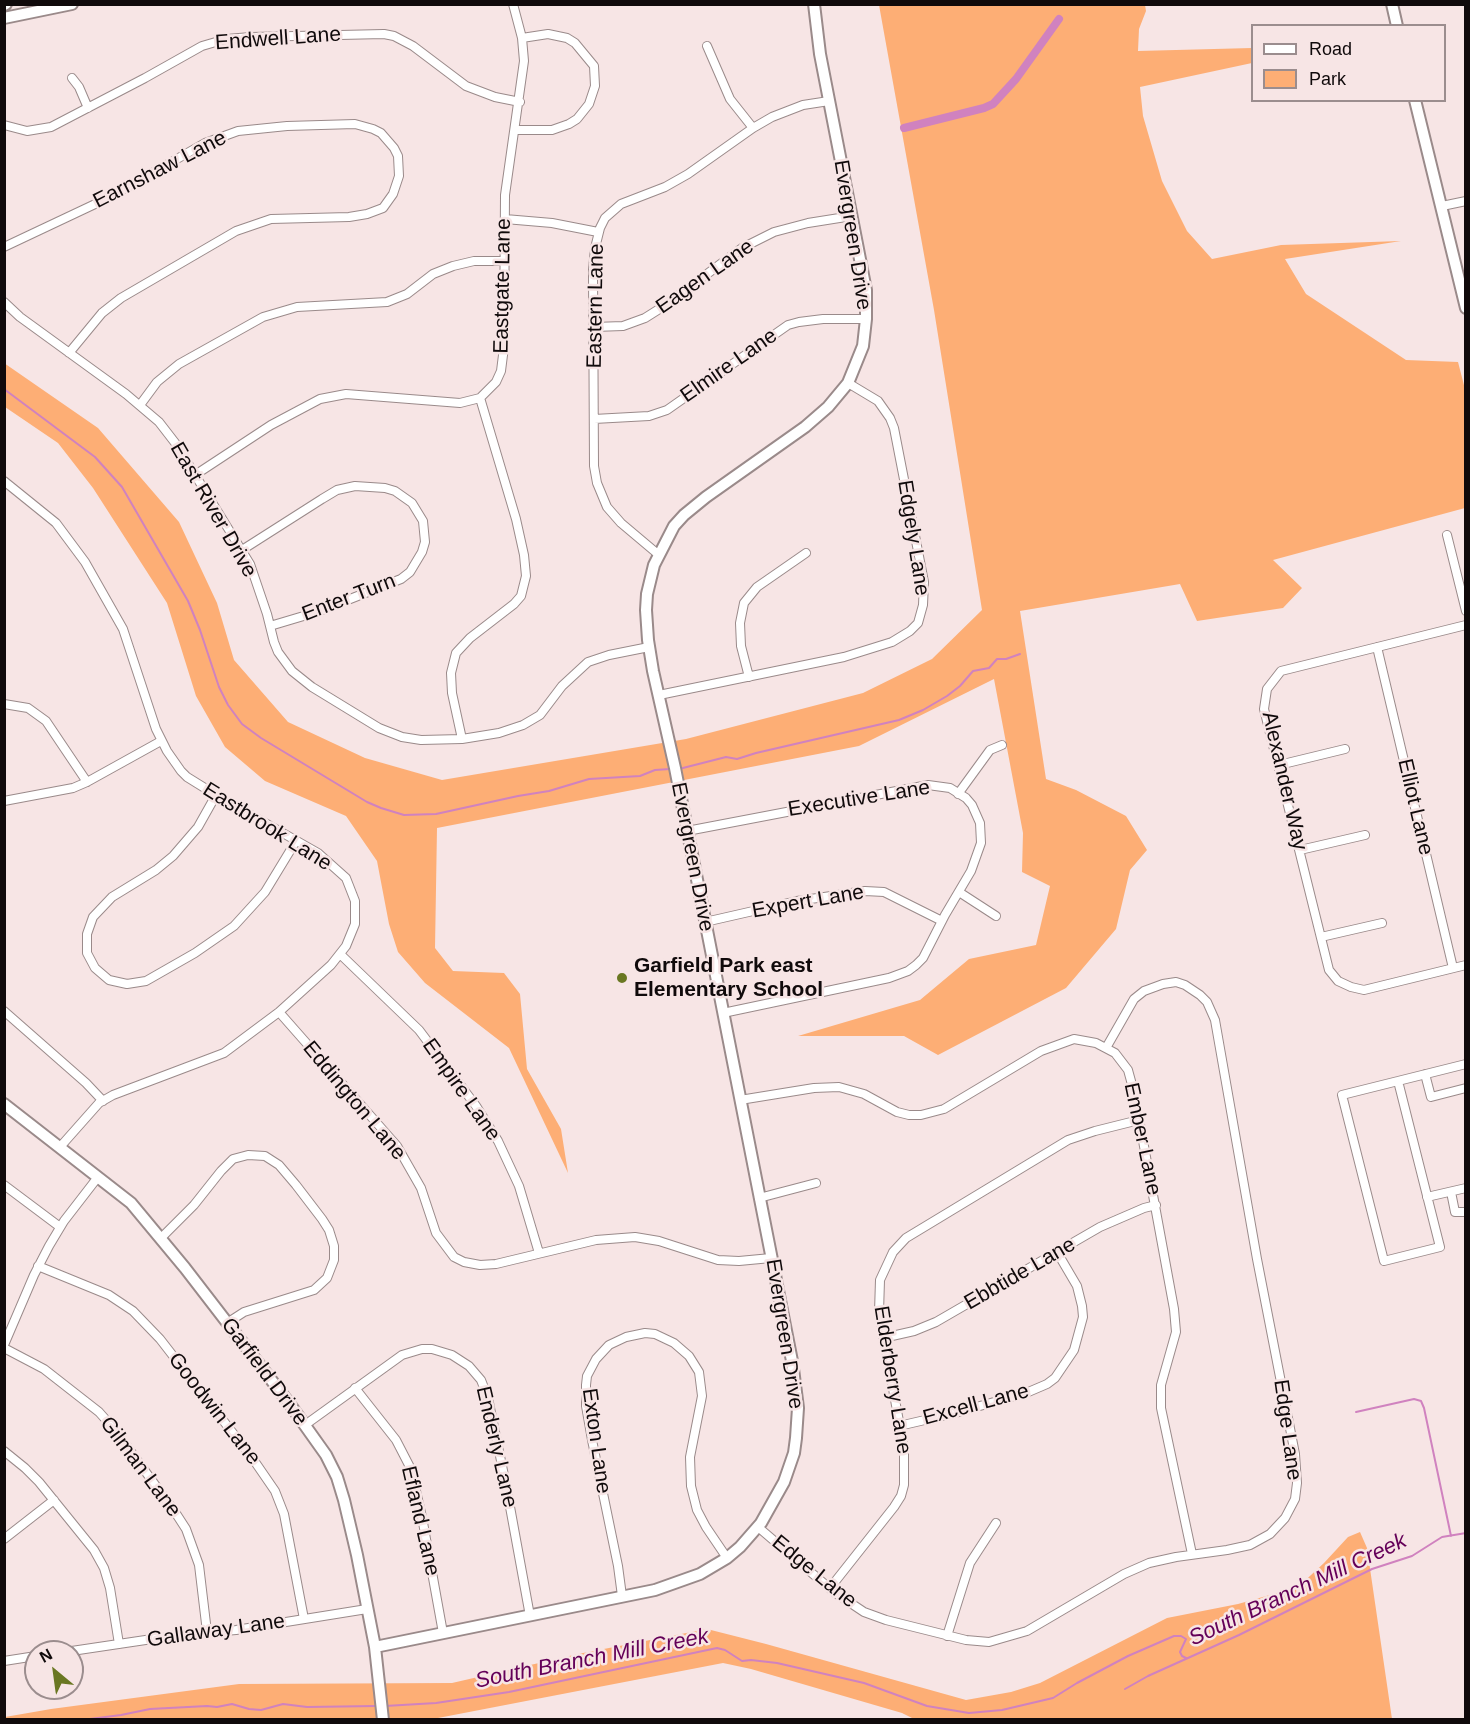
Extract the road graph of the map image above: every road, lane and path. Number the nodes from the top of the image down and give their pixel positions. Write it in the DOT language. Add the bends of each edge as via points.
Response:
graph roads {
  1 [pos="72,4"];
  2 [pos="513,4"];
  3 [pos="814,4"];
  4 [pos="1392,4"];
  5 [pos="4,18"];
  6 [pos="1397,24"];
  7 [pos="522,38"];
  8 [pos="707,46"];
  9 [pos="72,78"];
  10 [pos="829,101"];
  11 [pos="520,102"];
  12 [pos="1416,102"];
  13 [pos="87,108"];
  14 [pos="4,125"];
  15 [pos="753,128"];
  16 [pos="515,130"];
  17 [pos="1466,201"];
  18 [pos="1442,206"];
  19 [pos="852,216"];
  20 [pos="504,219"];
  21 [pos="598,232"];
  22 [pos="4,247"];
  23 [pos="504,261"];
  24 [pos="4,302"];
  25 [pos="1466,308"];
  26 [pos="867,319"];
  27 [pos="594,327"];
  28 [pos="69,353"];
  29 [pos="848,383"];
  30 [pos="480,398"];
  31 [pos="140,405"];
  32 [pos="594,419"];
  33 [pos="195,475"];
  34 [pos="4,481"];
  35 [pos="1447,535"];
  36 [pos="242,550"];
  37 [pos="806,553"];
  38 [pos="658,555"];
  39 [pos="1466,611"];
  40 [pos="1466,625"];
  41 [pos="270,626"];
  42 [pos="649,647"];
  43 [pos="1377,647"];
  44 [pos="749,677"];
  45 [pos="659,695"];
  46 [pos="4,704"];
  47 [pos="462,739"];
  48 [pos="161,741"];
  49 [pos="1002,745"];
  50 [pos="1345,749"];
  51 [pos="1278,765"];
  52 [pos="87,783"];
  53 [pos="958,794"];
  54 [pos="216,795"];
  55 [pos="4,801"];
  56 [pos="687,831"];
  57 [pos="1365,835"];
  58 [pos="296,841"];
  59 [pos="1300,850"];
  60 [pos="959,892"];
  61 [pos="996,916"];
  62 [pos="705,921"];
  63 [pos="942,921"];
  64 [pos="1382,923"];
  65 [pos="1321,937"];
  66 [pos="340,954"];
  67 [pos="1466,965"];
  68 [pos="1454,968"];
  69 [pos="4,1011"];
  70 [pos="279,1012"];
  71 [pos="723,1013"];
  72 [pos="1106,1048"];
  73 [pos="1466,1064"];
  74 [pos="1425,1074"];
  75 [pos="1398,1081"];
  76 [pos="1466,1088"];
  77 [pos="740,1100"];
  78 [pos="103,1101"];
  79 [pos="4,1104"];
  80 [pos="1139,1120"];
  81 [pos="60,1147"];
  82 [pos="98,1177"];
  83 [pos="816,1183"];
  84 [pos="4,1185"];
  85 [pos="1466,1188"];
  86 [pos="1451,1192"];
  87 [pos="1427,1197"];
  88 [pos="759,1198"];
  89 [pos="1156,1205"];
  90 [pos="1466,1212"];
  91 [pos="60,1227"];
  92 [pos="161,1238"];
  93 [pos="1057,1252"];
  94 [pos="539,1253"];
  95 [pos="771,1258"];
  96 [pos="38,1266"];
  97 [pos="227,1323"];
  98 [pos="883,1338"];
  99 [pos="4,1347"];
  100 [pos="354,1388"];
  101 [pos="304,1425"];
  102 [pos="899,1426"];
  103 [pos="4,1451"];
  104 [pos="54,1500"];
  105 [pos="996,1523"];
  106 [pos="758,1527"];
  107 [pos="4,1539"];
  108 [pos="1192,1554"];
  109 [pos="727,1558"];
  110 [pos="830,1588"];
  111 [pos="622,1596"];
  112 [pos="367,1609"];
  113 [pos="530,1616"];
  114 [pos="304,1619"];
  115 [pos="207,1632"];
  116 [pos="443,1633"];
  117 [pos="947,1635"];
  118 [pos="119,1644"];
  119 [pos="375,1647"];
  120 [pos="84,1649"];
  121 [pos="24,1658"];
  122 [pos="4,1661"];
  123 [pos="383,1718"];
  1 -- 5 [label="street"];
  2 -- 7 [label="street, Eastgate Lane"];
  3 -- 10 [label="street, Evergreen Drive"];
  4 -- 6 [label="street"];
  7 -- 11 [label="street, Eastgate Lane"];
  7 -- 16 [label="street" via="548,34 575,43 594,66 595,86 589,104 569,124 552,130"];
  8 -- 15 [label="street" via="730,99"];
  9 -- 13 [label="street"];
  10 -- 15 [label="street, Eastern Lane" via="794,108"];
  10 -- 19 [label="street, Evergreen Drive"];
  11 -- 13 [label="street, Endwell Lane" via="466,86 394,36 363,34 251,37 214,42"];
  11 -- 16 [label="street, Eastgate Lane"];
  12 -- 18 [label="street"];
  13 -- 14 [label="street, Endwell Lane" via="39,130"];
  15 -- 21 [label="street, Eastern Lane" via="688,174 621,204 604,218"];
  16 -- 20 [label="street, Eastgate Lane"];
  17 -- 18 [label="street"];
  18 -- 25 [label="street"];
  19 -- 26 [label="street, Evergreen Drive" via="866,290"];
  19 -- 27 [label="street, Eagen Lane" via="774,232 742,248 645,318 623,326"];
  20 -- 21 [label="street"];
  20 -- 23 [label="street, Eastgate Lane"];
  21 -- 27 [label="street, Eastern Lane"];
  22 -- 28 [label="street, Earnshaw Lane" via="110,196 205,143 238,130 306,124 364,125 381,133 398,156 399,176 383,208 349,217 271,219 236,231 121,298 102,313"];
  23 -- 30 [label="street, Eastgate Lane" via="503,360 496,382"];
  23 -- 31 [label="street" via="474,261 443,270 387,302 297,307 263,317 179,364 157,382"];
  24 -- 28 [label="street, East River Drive"];
  26 -- 29 [label="street, Evergreen Drive" via="863,346"];
  26 -- 32 [label="street, Elmire Lane" via="823,319 788,325 667,410 649,416"];
  27 -- 32 [label="street, Eastern Lane"];
  28 -- 31 [label="street, East River Drive"];
  29 -- 38 [label="street, Evergreen Drive" via="817,417 684,515"];
  29 -- 44 [label="street, Edgely Lane" via="878,401 894,428 922,571 922,615 910,631 881,646"];
  30 -- 33 [label="street" via="448,403 346,394 320,399 271,424"];
  30 -- 47 [label="street" via="516,519 526,576 514,604 456,653 452,693"];
  31 -- 33 [label="street, East River Drive" via="168,434"];
  32 -- 38 [label="street, Eastern Lane" via="594,466 607,507"];
  33 -- 36 [label="street, East River Drive"];
  34 -- 48 [label="street, Eastbrook Lane" via="56,523 85,562 123,629"];
  35 -- 39 [label="street"];
  36 -- 41 [label="street, East River Drive"];
  36 -- 41 [label="street, Enter Turn" via="322,499 355,486 395,491 412,503 423,521 422,552 401,579"];
  37 -- 44 [label="street" via="757,587 744,603 741,646"];
  38 -- 42 [label="street, Evergreen Drive" via="647,594"];
  40 -- 43 [label="street, Alexander Way"];
  41 -- 47 [label="street, East River Drive" via="278,652 292,671 379,728 421,740"];
  42 -- 45 [label="street, Evergreen Drive"];
  42 -- 47 [label="street, East River Drive" via="588,662 562,686 540,715 523,725"];
  43 -- 51 [label="street, Alexander Way" via="1281,672 1267,689 1264,709"];
  43 -- 68 [label="street, Elliot Lane"];
  44 -- 45 [label="street, Edgely Lane"];
  45 -- 56 [label="street, Evergreen Drive"];
  46 -- 52 [label="street" via="28,708 46,721"];
  48 -- 52 [label="street"];
  48 -- 54 [label="street, Eastbrook Lane" via="187,777"];
  49 -- 53 [label="street" via="990,750"];
  50 -- 51 [label="street"];
  51 -- 59 [label="street, Alexander Way"];
  52 -- 55 [label="street"];
  53 -- 56 [label="street, Executive Lane" via="938,785 917,786"];
  53 -- 60 [label="street, Executive Lane" via="972,806 981,832 975,862"];
  54 -- 58 [label="street, Eastbrook Lane"];
  54 -- 58 [label="street" via="198,827 173,856 112,897 93,917 87,934 87,953 95,968 109,980 127,984 146,981 234,926 265,892"];
  56 -- 62 [label="street, Evergreen Drive"];
  57 -- 59 [label="street"];
  58 -- 66 [label="street, Eastbrook Lane" via="318,853 346,878 352,890 356,901 355,924"];
  59 -- 65 [label="street, Alexander Way"];
  60 -- 61 [label="street"];
  60 -- 63 [label="street, Executive Lane"];
  62 -- 63 [label="street, Expert Lane" via="865,891 884,892"];
  62 -- 71 [label="street, Evergreen Drive"];
  63 -- 71 [label="street, Executive Lane" via="923,958 909,971"];
  64 -- 65 [label="street"];
  65 -- 68 [label="street, Alexander Way" via="1329,970 1338,981 1351,987 1364,990"];
  66 -- 70 [label="street, Eastbrook Lane"];
  66 -- 94 [label="street, Empire Lane" via="419,1030 476,1106 519,1186"];
  67 -- 68 [label="street"];
  69 -- 78 [label="street"];
  70 -- 78 [label="street, Eastbrook Lane" via="225,1053"];
  70 -- 94 [label="street, Eddington Lane" via="397,1146 421,1188 436,1233 454,1257 480,1265"];
  71 -- 77 [label="street, Evergreen Drive"];
  72 -- 77 [label="street, Ember Lane" via="1074,1039 1041,1051 944,1109 921,1115 897,1112 864,1094 839,1087"];
  72 -- 80 [label="street, Ember Lane" via="1128,1070"];
  72 -- 108 [label="street, Edge Lane" via="1129,1006 1152,987 1176,982 1207,1002 1215,1020 1295,1454 1295,1499 1270,1534 1250,1545"];
  73 -- 74 [label="street"];
  74 -- 75 [label="street"];
  74 -- 76 [label="street" via="1431,1097"];
  75 -- 87 [label="street"];
  75 -- 87 [label="street" via="1342,1095 1384,1261 1440,1247"];
  77 -- 88 [label="street, Evergreen Drive"];
  78 -- 81 [label="street, Eastbrook Lane"];
  79 -- 81 [label="street, Garfield Drive"];
  80 -- 89 [label="street, Ember Lane"];
  80 -- 98 [label="street, Elderberry Lane" via="1068,1140 906,1238 893,1252 880,1280"];
  81 -- 82 [label="street, Garfield Drive"];
  82 -- 91 [label="street"];
  82 -- 92 [label="street, Garfield Drive" via="131,1203"];
  83 -- 88 [label="street"];
  84 -- 91 [label="street"];
  85 -- 86 [label="street"];
  86 -- 87 [label="street"];
  86 -- 90 [label="street" via="1455,1212"];
  88 -- 95 [label="street, Evergreen Drive"];
  89 -- 93 [label="street, Ebbtide Lane" via="1120,1218"];
  89 -- 108 [label="street, Ember Lane" via="1176,1321 1161,1385 1161,1408"];
  91 -- 96 [label="street"];
  92 -- 97 [label="street, Garfield Drive"];
  92 -- 97 [label="street" via="233,1159 265,1156 296,1185 329,1230 334,1260 327,1278 314,1290 244,1312"];
  93 -- 98 [label="street, Ebbtide Lane" via="948,1316 914,1331"];
  93 -- 102 [label="street, Excell Lane" via="1077,1286 1082,1306 1078,1339 1062,1370 1047,1384 1026,1393"];
  94 -- 95 [label="street, Eddington Lane" via="609,1237 635,1237 718,1260"];
  95 -- 106 [label="street, Evergreen Drive" via="795,1377 798,1424 787,1475"];
  96 -- 99 [label="street"];
  96 -- 114 [label="street, Goodwin Lane" via="109,1295 140,1317 253,1458 275,1491 284,1514"];
  97 -- 101 [label="street, Garfield Drive"];
  98 -- 102 [label="street, Elderberry Lane"];
  99 -- 115 [label="street, Gilman Lane" via="44,1369 99,1412 175,1512 186,1529 199,1565"];
  100 -- 101 [label="street, Enderly Lane"];
  100 -- 113 [label="street, Enderly Lane" via="402,1355 422,1349 452,1354 476,1373 485,1388 495,1427"];
  100 -- 116 [label="street, Efland Lane" via="396,1440 411,1470"];
  101 -- 112 [label="street, Garfield Drive" via="337,1477"];
  102 -- 110 [label="street, Elderberry Lane" via="906,1461 901,1496"];
  103 -- 104 [label="street"];
  104 -- 107 [label="street"];
  104 -- 118 [label="street" via="88,1541 104,1568"];
  105 -- 117 [label="street" via="970,1563"];
  106 -- 109 [label="street, Evergreen Drive"];
  106 -- 110 [label="street, Edge Lane"];
  108 -- 117 [label="street, Edge Lane" via="1162,1559 1124,1574 1014,1635 989,1641"];
  109 -- 111 [label="street, Evergreen Drive" via="685,1581"];
  109 -- 111 [label="street, Exton Lane" via="697,1510 691,1486 690,1457 702,1396 699,1372 674,1343 655,1334 626,1336 596,1359 585,1385"];
  110 -- 117 [label="street, Edge Lane" via="853,1606 875,1616"];
  111 -- 113 [label="street, Evergreen Drive"];
  112 -- 114 [label="street, Gallaway Lane"];
  112 -- 119 [label="street, Garfield Drive"];
  113 -- 116 [label="street, Evergreen Drive"];
  114 -- 115 [label="street, Gallaway Lane"];
  115 -- 118 [label="street, Gallaway Lane"];
  116 -- 119 [label="street, Evergreen Drive"];
  118 -- 120 [label="street, Gallaway Lane"];
  119 -- 123 [label="street, Garfield Drive"];
  121 -- 122 [label="street"];
}
